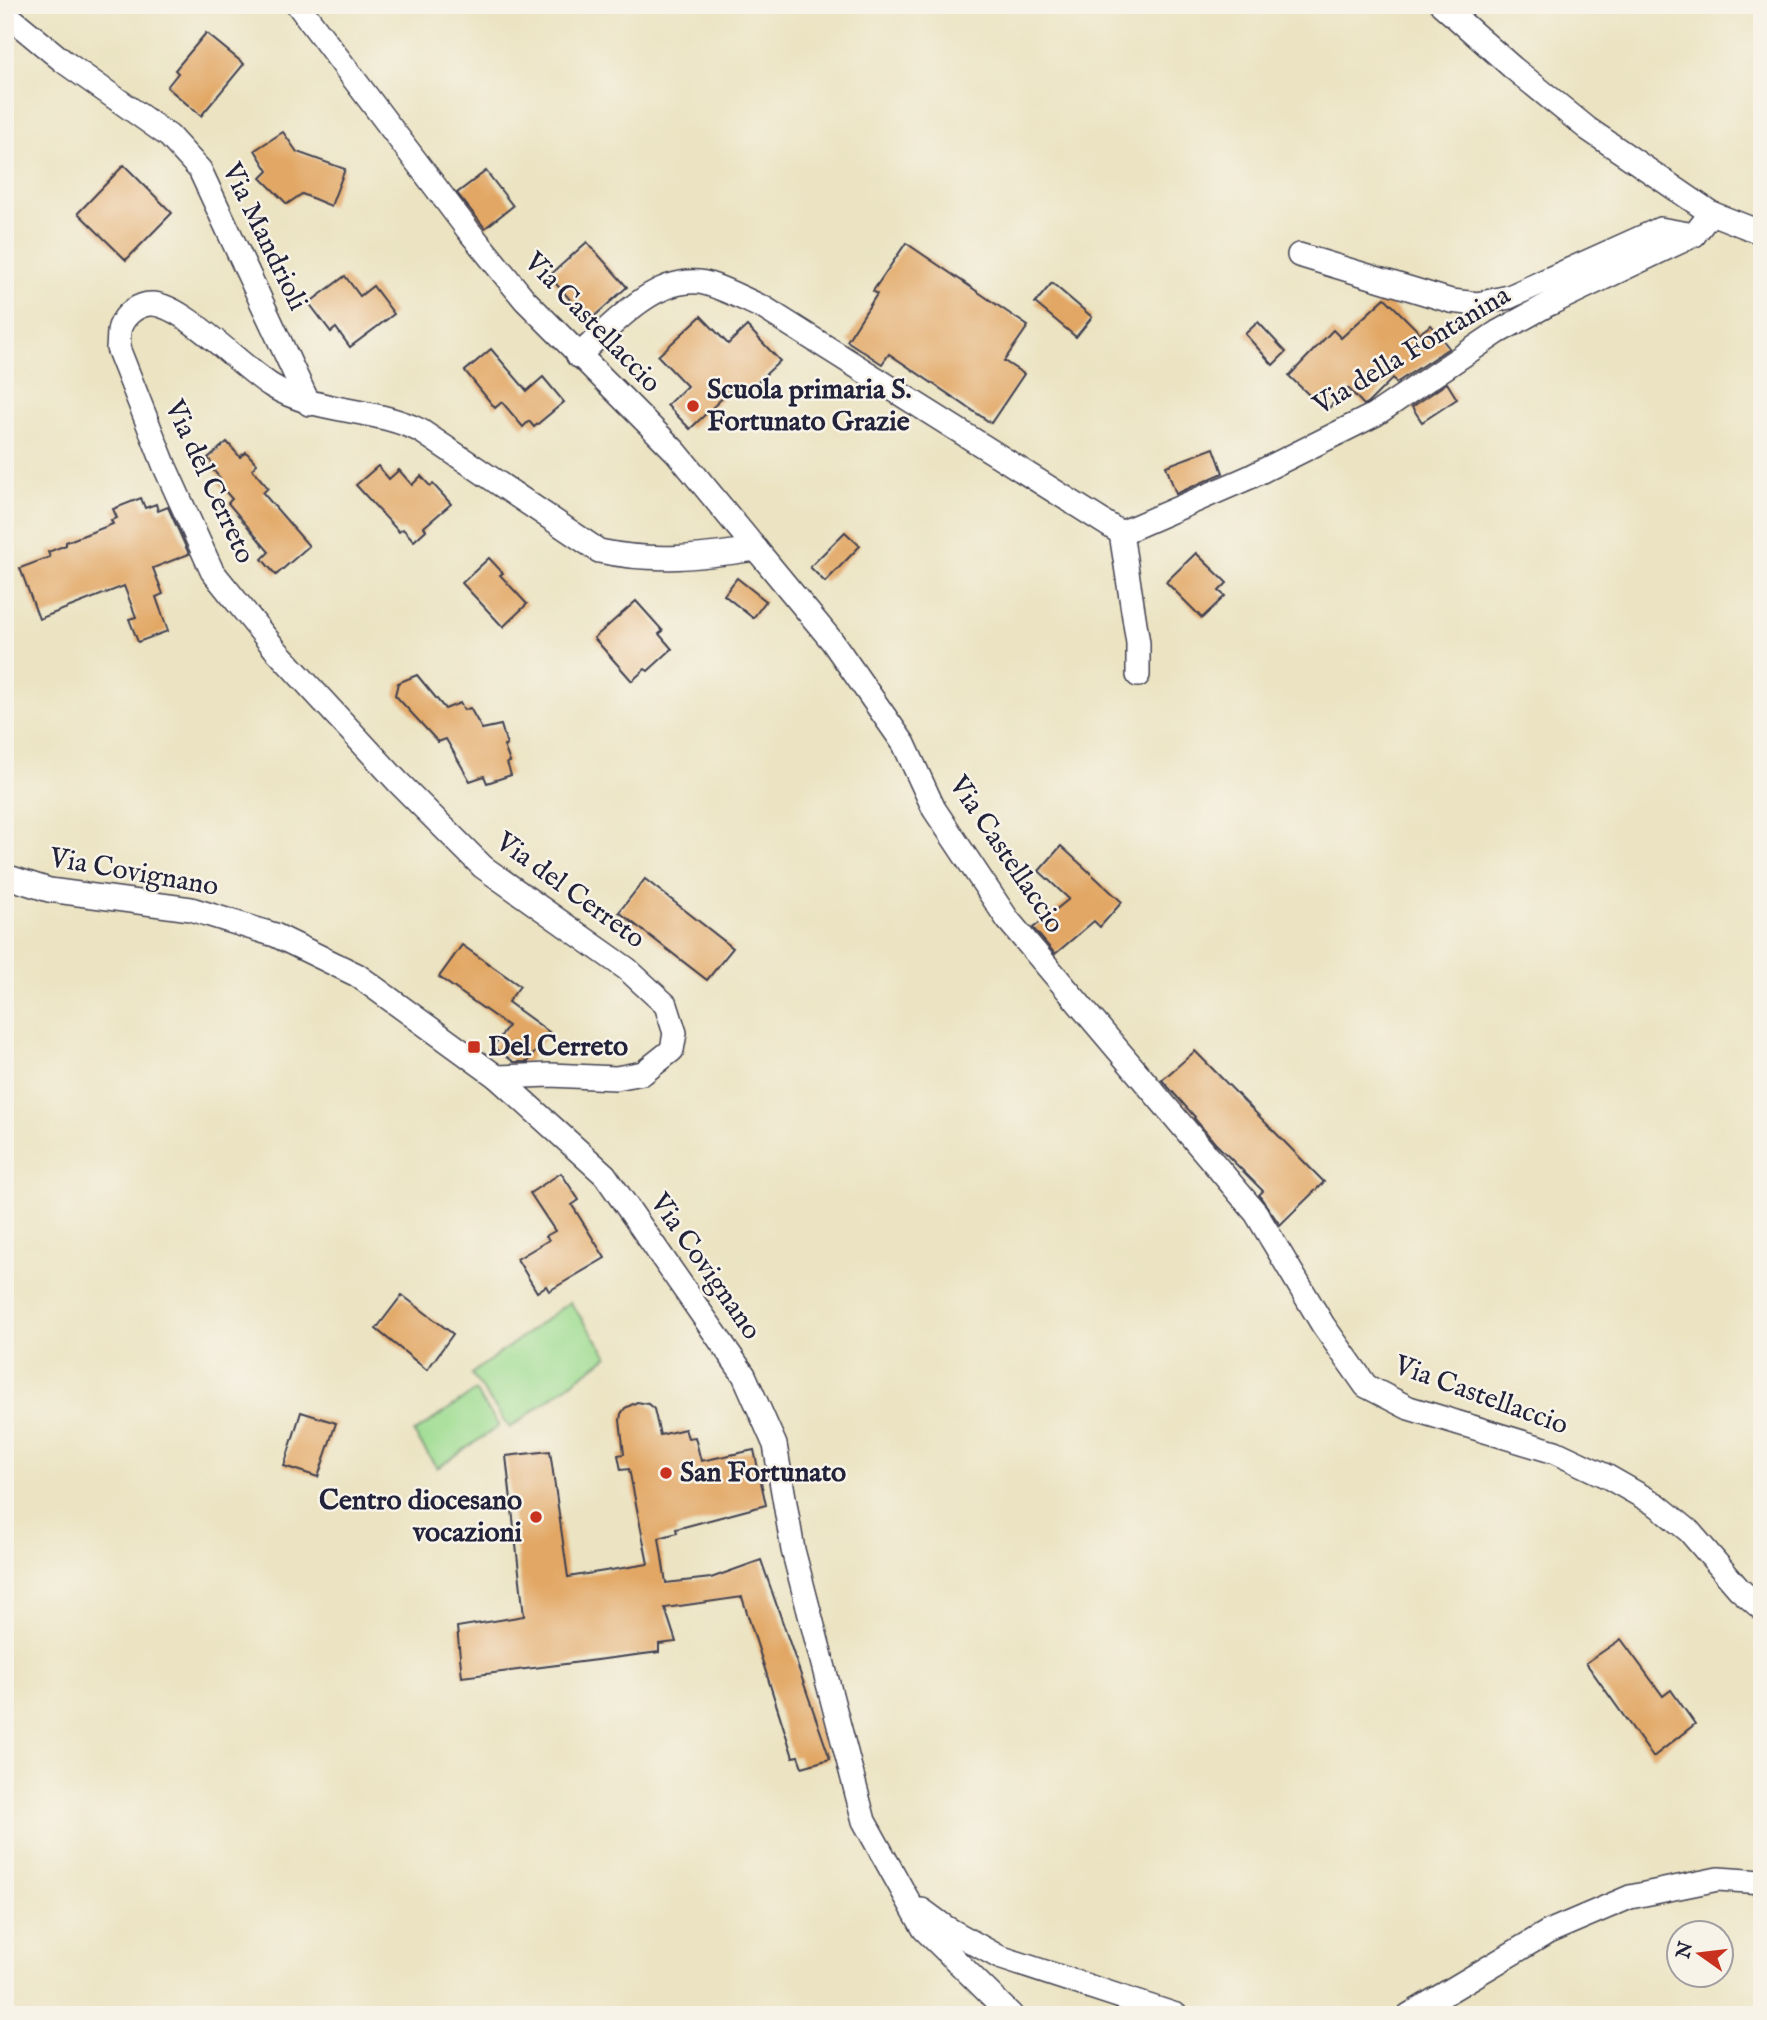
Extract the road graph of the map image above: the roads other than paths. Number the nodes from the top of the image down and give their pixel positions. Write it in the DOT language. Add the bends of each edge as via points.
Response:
graph roads {
  1 [pos="7,5"];
  2 [pos="298,5"];
  3 [pos="1441,5"];
  4 [pos="6,15"];
  5 [pos="1711,213"];
  6 [pos="1762,233"];
  7 [pos="1695,235"];
  8 [pos="1299,255"];
  9 [pos="578,356"];
  10 [pos="309,404"];
  11 [pos="1121,533"];
  12 [pos="756,549"];
  13 [pos="1138,675"];
  14 [pos="5,876"];
  15 [pos="497,1077"];
  16 [pos="1762,1609"];
  17 [pos="1762,1882"];
  18 [pos="910,1902"];
  19 [pos="1011,2015"];
  20 [pos="1176,2015"];
  21 [pos="1409,2015"];
  1 -- 4 [label="street"];
  2 -- 9 [label="street, Via Castellaccio" via="468,230"];
  3 -- 5 [label="street" via="1588,129"];
  4 -- 10 [label="street, Via Mandrioli" via="169,136 200,170"];
  5 -- 6 [label="street"];
  5 -- 7 [label="street, Via della Fontanina"];
  7 -- 8 [label="street, Via della Fontanina" via="1660,229 1508,297 1478,304 1451,301"];
  7 -- 11 [label="street, Via della Fontanina" via="1498,332 1376,414 1250,477"];
  9 -- 11 [label="street" via="652,292 675,283 701,282 764,308"];
  9 -- 12 [label="street, Via Castellaccio" via="676,452"];
  10 -- 12 [label="street, Via del Cerreto" via="401,421 421,431 599,551 632,558 694,558"];
  10 -- 15 [label="street, Via del Cerreto" via="272,386 172,308 151,303 132,310 120,327 118,348 212,570 275,649 483,867 627,969 666,1005 675,1033 672,1050 643,1073 616,1078"];
  11 -- 13 [label="street" via="1138,643"];
  12 -- 16 [label="street, Via Castellaccio" via="832,641 904,744 934,809 1007,920 1256,1213 1323,1325 1366,1386 1409,1408 1555,1452 1608,1477 1657,1505 1689,1531"];
  14 -- 15 [label="street, Via Covignano" via="49,890 191,909 275,935 357,975"];
  15 -- 18 [label="street, Via Covignano" via="605,1175 744,1375 775,1446 793,1550 864,1821"];
  17 -- 21 [label="street" via="1718,1879 1630,1896 1548,1932"];
  18 -- 19 [label="street, Via Covignano" via="924,1929"];
  18 -- 20 [label="street" via="999,1957"];
}
